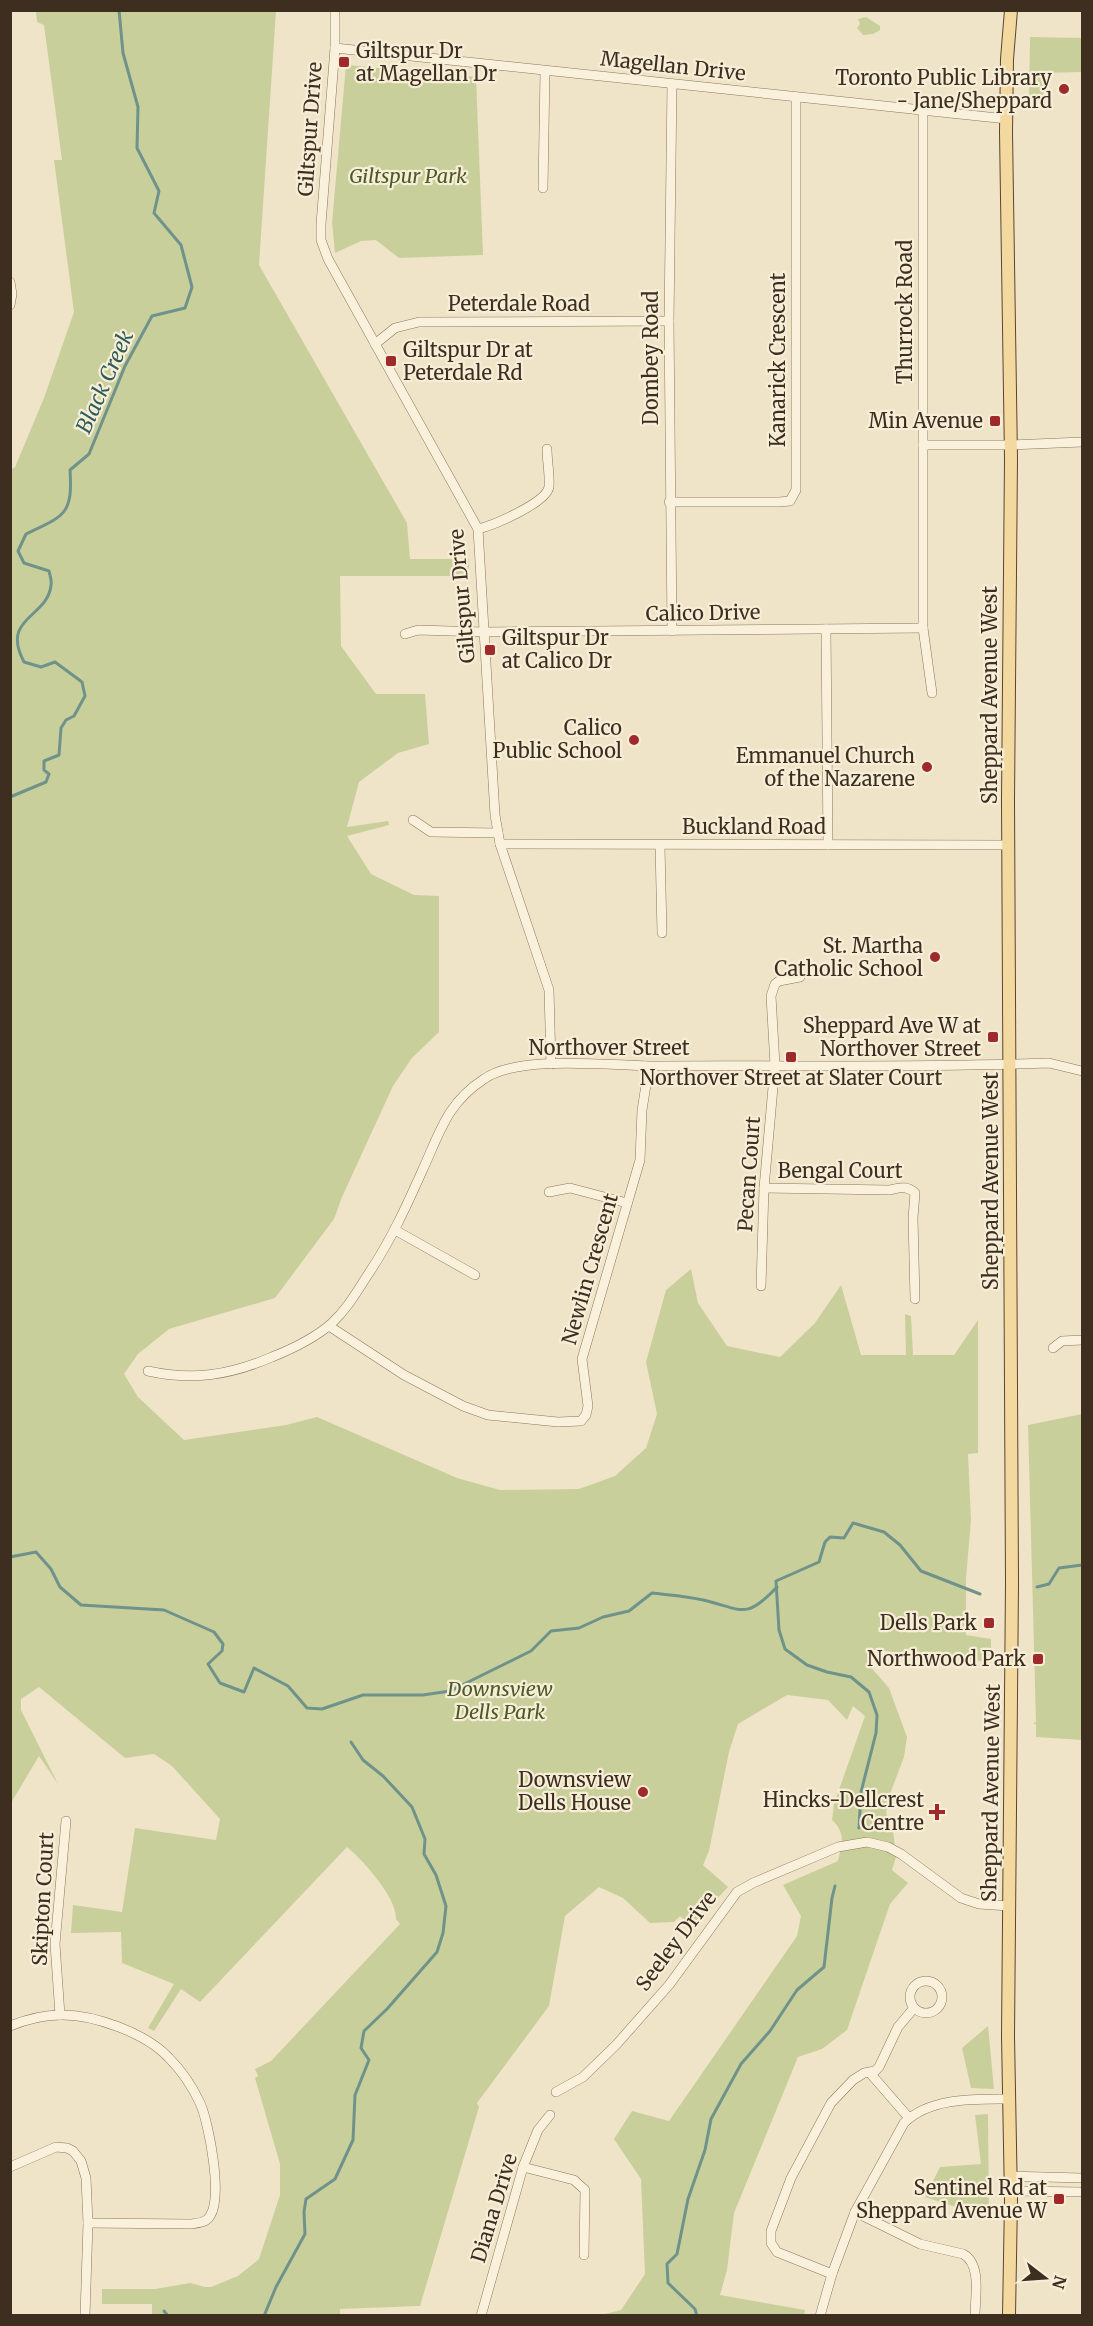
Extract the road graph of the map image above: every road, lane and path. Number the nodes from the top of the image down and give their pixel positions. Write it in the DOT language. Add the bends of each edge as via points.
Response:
graph roads {
  1 [pos="334,10"];
  2 [pos="1011,10"];
  3 [pos="335,48"];
  4 [pos="545,72"];
  5 [pos="672,84"];
  6 [pos="796,97"];
  7 [pos="923,109"];
  8 [pos="1007,119"];
  9 [pos="543,188"];
  10 [pos="10,282"];
  11 [pos="10,305"];
  12 [pos="669,321"];
  13 [pos="375,344"];
  14 [pos="1083,442"];
  15 [pos="923,445"];
  16 [pos="1011,445"];
  17 [pos="547,449"];
  18 [pos="669,502"];
  19 [pos="478,529"];
  20 [pos="923,628"];
  21 [pos="826,629"];
  22 [pos="672,631"];
  23 [pos="484,632"];
  24 [pos="405,634"];
  25 [pos="932,693"];
  26 [pos="413,820"];
  27 [pos="498,833"];
  28 [pos="500,844"];
  29 [pos="828,845"];
  30 [pos="1008,845"];
  31 [pos="660,846"];
  32 [pos="662,933"];
  33 [pos="800,977"];
  34 [pos="551,1064"];
  35 [pos="775,1065"];
  36 [pos="1009,1065"];
  37 [pos="645,1066"];
  38 [pos="1083,1071"];
  39 [pos="764,1188"];
  40 [pos="549,1192"];
  41 [pos="627,1203"];
  42 [pos="395,1230"];
  43 [pos="475,1275"];
  44 [pos="761,1286"];
  45 [pos="915,1299"];
  46 [pos="329,1326"];
  47 [pos="1083,1340"];
  48 [pos="1053,1348"];
  49 [pos="148,1371"];
  50 [pos="66,1821"];
  51 [pos="1009,1906"];
  52 [pos="914,2008"];
  53 [pos="60,2015"];
  54 [pos="10,2026"];
  55 [pos="870,2073"];
  56 [pos="556,2092"];
  57 [pos="1009,2099"];
  58 [pos="550,2115"];
  59 [pos="909,2118"];
  60 [pos="10,2167"];
  61 [pos="523,2167"];
  62 [pos="1011,2176"];
  63 [pos="1083,2178"];
  64 [pos="1011,2191"];
  65 [pos="1083,2192"];
  66 [pos="855,2212"];
  67 [pos="88,2223"];
  68 [pos="584,2255"];
  69 [pos="832,2274"];
  70 [pos="84,2316"];
  71 [pos="481,2316"];
  72 [pos="820,2316"];
  73 [pos="975,2316"];
  74 [pos="1009,2316"];
  1 -- 3 [label="street, Giltspur Drive"];
  2 -- 8 [label="main road, Sheppard Avenue West"];
  3 -- 4 [label="street, Magellan Drive"];
  3 -- 13 [label="street, Giltspur Drive" via="321,240 328,260"];
  4 -- 5 [label="street, Magellan Drive"];
  4 -- 9 [label="street"];
  5 -- 6 [label="street, Magellan Drive"];
  5 -- 12 [label="street, Dombey Road"];
  6 -- 7 [label="street, Magellan Drive"];
  6 -- 18 [label="street, Kanarick Crescent" via="796,490 790,501"];
  7 -- 8 [label="street, Magellan Drive"];
  7 -- 15 [label="street, Thurrock Road"];
  8 -- 16 [label="main road, Sheppard Avenue West"];
  10 -- 11 [label="street"];
  12 -- 13 [label="street, Peterdale Road" via="419,322 395,328"];
  12 -- 18 [label="street, Dombey Road"];
  13 -- 19 [label="street, Giltspur Drive"];
  14 -- 16 [label="street"];
  15 -- 16 [label="street"];
  15 -- 20 [label="street, Thurrock Road"];
  16 -- 30 [label="main road, Sheppard Avenue West"];
  17 -- 19 [label="street" via="546,494"];
  18 -- 22 [label="street, Dombey Road"];
  19 -- 23 [label="street, Giltspur Drive"];
  20 -- 21 [label="street, Calico Drive"];
  20 -- 25 [label="street, Thurrock Road"];
  21 -- 22 [label="street, Calico Drive"];
  21 -- 29 [label="street"];
  22 -- 23 [label="street, Calico Drive"];
  23 -- 24 [label="street, Calico Drive" via="418,630"];
  23 -- 27 [label="street, Giltspur Drive"];
  26 -- 27 [label="street" via="430,832"];
  27 -- 28 [label="street, Giltspur Drive"];
  28 -- 31 [label="street, Buckland Road"];
  28 -- 34 [label="street, Giltspur Drive" via="549,990"];
  29 -- 30 [label="street, Buckland Road"];
  29 -- 31 [label="street, Buckland Road"];
  30 -- 36 [label="main road, Sheppard Avenue West"];
  31 -- 32 [label="street"];
  33 -- 35 [label="street, Pecan Court" via="779,981 771,996"];
  34 -- 37 [label="street, Northover Street"];
  34 -- 42 [label="street, Northover Street" via="502,1070 462,1096 447,1114"];
  35 -- 36 [label="street, Northover Street"];
  35 -- 37 [label="street, Northover Street"];
  35 -- 39 [label="street, Pecan Court"];
  36 -- 38 [label="street, Northover Street" via="1049,1063"];
  36 -- 51 [label="main road, Sheppard Avenue West"];
  37 -- 41 [label="street, Newlin Crescent" via="640,1160"];
  39 -- 44 [label="street, Pecan Court"];
  39 -- 45 [label="street, Bengal Court" via="911,1189 915,1193"];
  40 -- 41 [label="street" via="570,1188"];
  41 -- 46 [label="street, Newlin Crescent" via="582,1359 588,1406 581,1421 488,1415 463,1406 404,1375"];
  42 -- 43 [label="street"];
  42 -- 46 [label="street, Northover Street" via="346,1310"];
  46 -- 49 [label="street, Northover Street" via="242,1370 201,1377"];
  47 -- 48 [label="street" via="1062,1341"];
  50 -- 53 [label="street, Skipton Court" via="55,1944"];
  51 -- 56 [label="street, Seeley Drive" via="961,1898 888,1847 867,1842 838,1847 737,1892 681,1969 627,2032 594,2068"];
  51 -- 57 [label="main road, Sheppard Avenue West"];
  52 -- 55 [label="street" via="898,2027 879,2067"];
  53 -- 54 [label="street"];
  53 -- 67 [label="street" via="126,2030 168,2057 201,2104 214,2158 214,2203 210,2217 203,2222"];
  55 -- 59 [label="street"];
  55 -- 69 [label="street" via="853,2080 831,2103 791,2178 771,2231 771,2242 777,2252"];
  57 -- 59 [label="street" via="942,2103"];
  57 -- 62 [label="main road, Sheppard Avenue West"];
  58 -- 61 [label="street, Diana Drive" via="538,2130"];
  59 -- 66 [label="street"];
  60 -- 67 [label="street" via="56,2147 73,2151 85,2169"];
  61 -- 68 [label="street" via="574,2180 585,2190"];
  61 -- 71 [label="street, Diana Drive"];
  62 -- 63 [label="street"];
  62 -- 64 [label="main road, Sheppard Avenue West"];
  64 -- 65 [label="street"];
  64 -- 74 [label="main road, Sheppard Avenue West"];
  66 -- 69 [label="street"];
  66 -- 73 [label="street" via="920,2244 969,2258 975,2269"];
  67 -- 70 [label="street"];
  69 -- 72 [label="street"];
}
